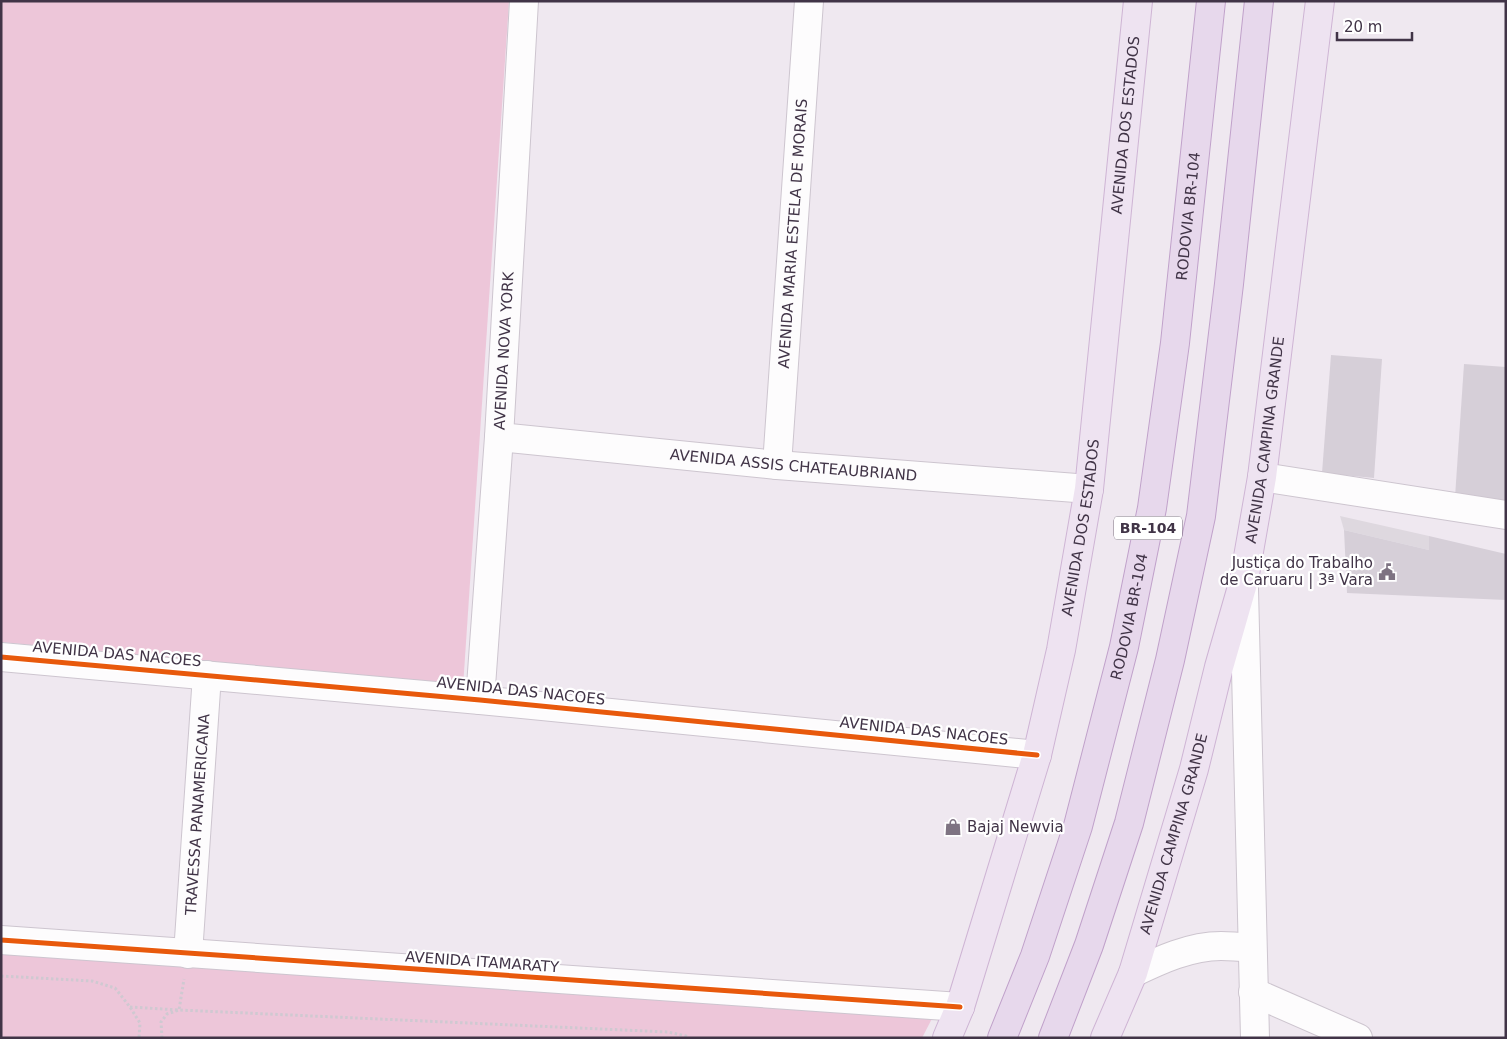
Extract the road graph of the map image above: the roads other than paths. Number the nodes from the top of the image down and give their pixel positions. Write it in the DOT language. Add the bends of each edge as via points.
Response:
graph roads {
  1 [pos="524,1"];
  2 [pos="809,1"];
  3 [pos="1138,1"];
  4 [pos="1211,1"];
  5 [pos="1259,1"];
  6 [pos="1320,1"];
  7 [pos="499,437"];
  8 [pos="778,464"];
  9 [pos="1262,477"];
  10 [pos="1089,488"];
  11 [pos="1506,515"];
  12 [pos="1244,580"];
  13 [pos="1,656"];
  14 [pos="207,675"];
  15 [pos="480,700"];
  16 [pos="1037,755"];
  17 [pos="1,940"];
  18 [pos="1252,948"];
  19 [pos="188,954"];
  20 [pos="1133,973"];
  21 [pos="1253,992"];
  22 [pos="960,1007"];
  23 [pos="947,1038"];
  24 [pos="1002,1038"];
  25 [pos="1053,1038"];
  26 [pos="1105,1038"];
  27 [pos="1255,1038"];
  28 [pos="1358,1038"];
  1 -- 7 [label="street, AVENIDA NOVA YORK"];
  2 -- 8 [label="street, AVENIDA MARIA ESTELA DE MORAIS"];
  3 -- 10 [label="main road, AVENIDA DOS ESTADOS"];
  4 -- 24 [label="highway, RODOVIA BR-104 / BR-104" via="1175,344 1150,517 1124,647 1078,826 1035,956"];
  5 -- 25 [label="highway, BR-104" via="1201,516 1170,660 1129,823 1089,945"];
  6 -- 9 [label="main road, AVENIDA CAMPINA GRANDE"];
  7 -- 8 [label="street, AVENIDA ASSIS CHATEAUBRIAND"];
  7 -- 15 [label="street, AVENIDA NOVA YORK"];
  8 -- 10 [label="street, AVENIDA ASSIS CHATEAUBRIAND"];
  9 -- 11 [label="street"];
  9 -- 12 [label="main road, AVENIDA CAMPINA GRANDE"];
  10 -- 16 [label="main road, AVENIDA DOS ESTADOS" via="1062,650"];
  12 -- 18 [label="street"];
  12 -- 20 [label="main road, AVENIDA CAMPINA GRANDE" via="1194,769"];
  13 -- 14 [label="street, AVENIDA DAS NACOES"];
  14 -- 15 [label="street, AVENIDA DAS NACOES"];
  14 -- 19 [label="street, TRAVESSA PANAMERICANA"];
  15 -- 16 [label="street, AVENIDA DAS NACOES"];
  16 -- 22 [label="main road, AVENIDA DOS ESTADOS"];
  17 -- 19 [label="street, AVENIDA ITAMARATY"];
  18 -- 20 [label="street" via="1220,946 1193,950 1163,958"];
  18 -- 21 [label="street"];
  19 -- 22 [label="street, AVENIDA ITAMARATY"];
  20 -- 26 [label="main road, AVENIDA CAMPINA GRANDE"];
  21 -- 27 [label="street"];
  21 -- 28 [label="street"];
  22 -- 23 [label="main road, AVENIDA DOS ESTADOS"];
}
